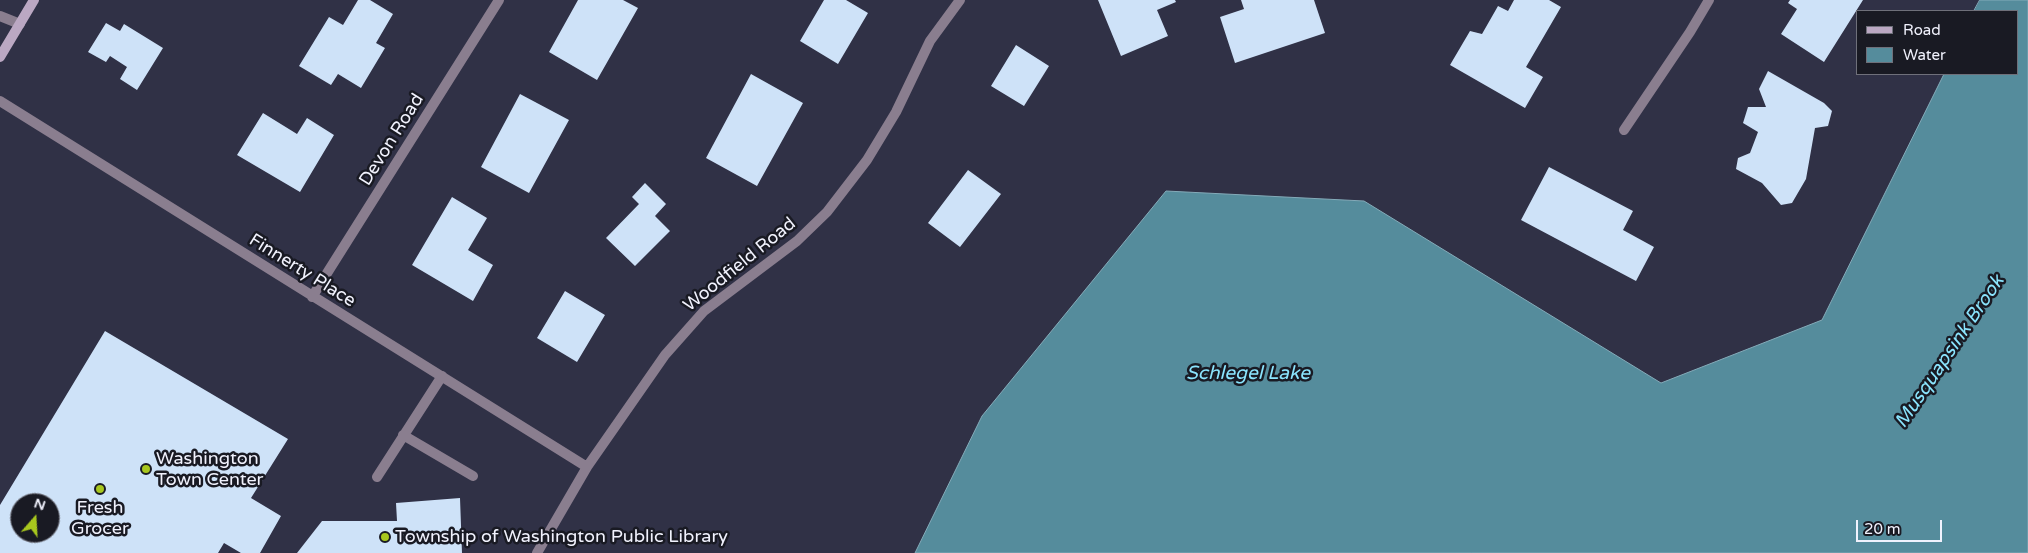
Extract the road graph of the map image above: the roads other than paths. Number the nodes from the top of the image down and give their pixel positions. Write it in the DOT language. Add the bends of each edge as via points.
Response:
graph roads {
  1 [pos="34,0"];
  2 [pos="499,0"];
  3 [pos="960,0"];
  4 [pos="1709,0"];
  5 [pos="0,16"];
  6 [pos="20,24"];
  7 [pos="0,57"];
  8 [pos="0,101"];
  9 [pos="1624,130"];
  10 [pos="312,297"];
  11 [pos="442,376"];
  12 [pos="403,435"];
  13 [pos="588,467"];
  14 [pos="377,476"];
  15 [pos="472,476"];
  16 [pos="537,553"];
  1 -- 6 [label="street"];
  2 -- 10 [label="street, Devon Road"];
  3 -- 13 [label="street, Woodfield Road" via="930,41 896,112 867,160 827,212 797,241 704,311 665,355"];
  4 -- 9 [label="street"];
  5 -- 6 [label="street"];
  6 -- 7 [label="street"];
  8 -- 10 [label="street, Finnerty Place"];
  10 -- 11 [label="street, Finnerty Place"];
  11 -- 12 [label="street"];
  11 -- 13 [label="street, Finnerty Place"];
  12 -- 14 [label="street"];
  12 -- 15 [label="street"];
  13 -- 16 [label="street, Woodfield Road"];
}
